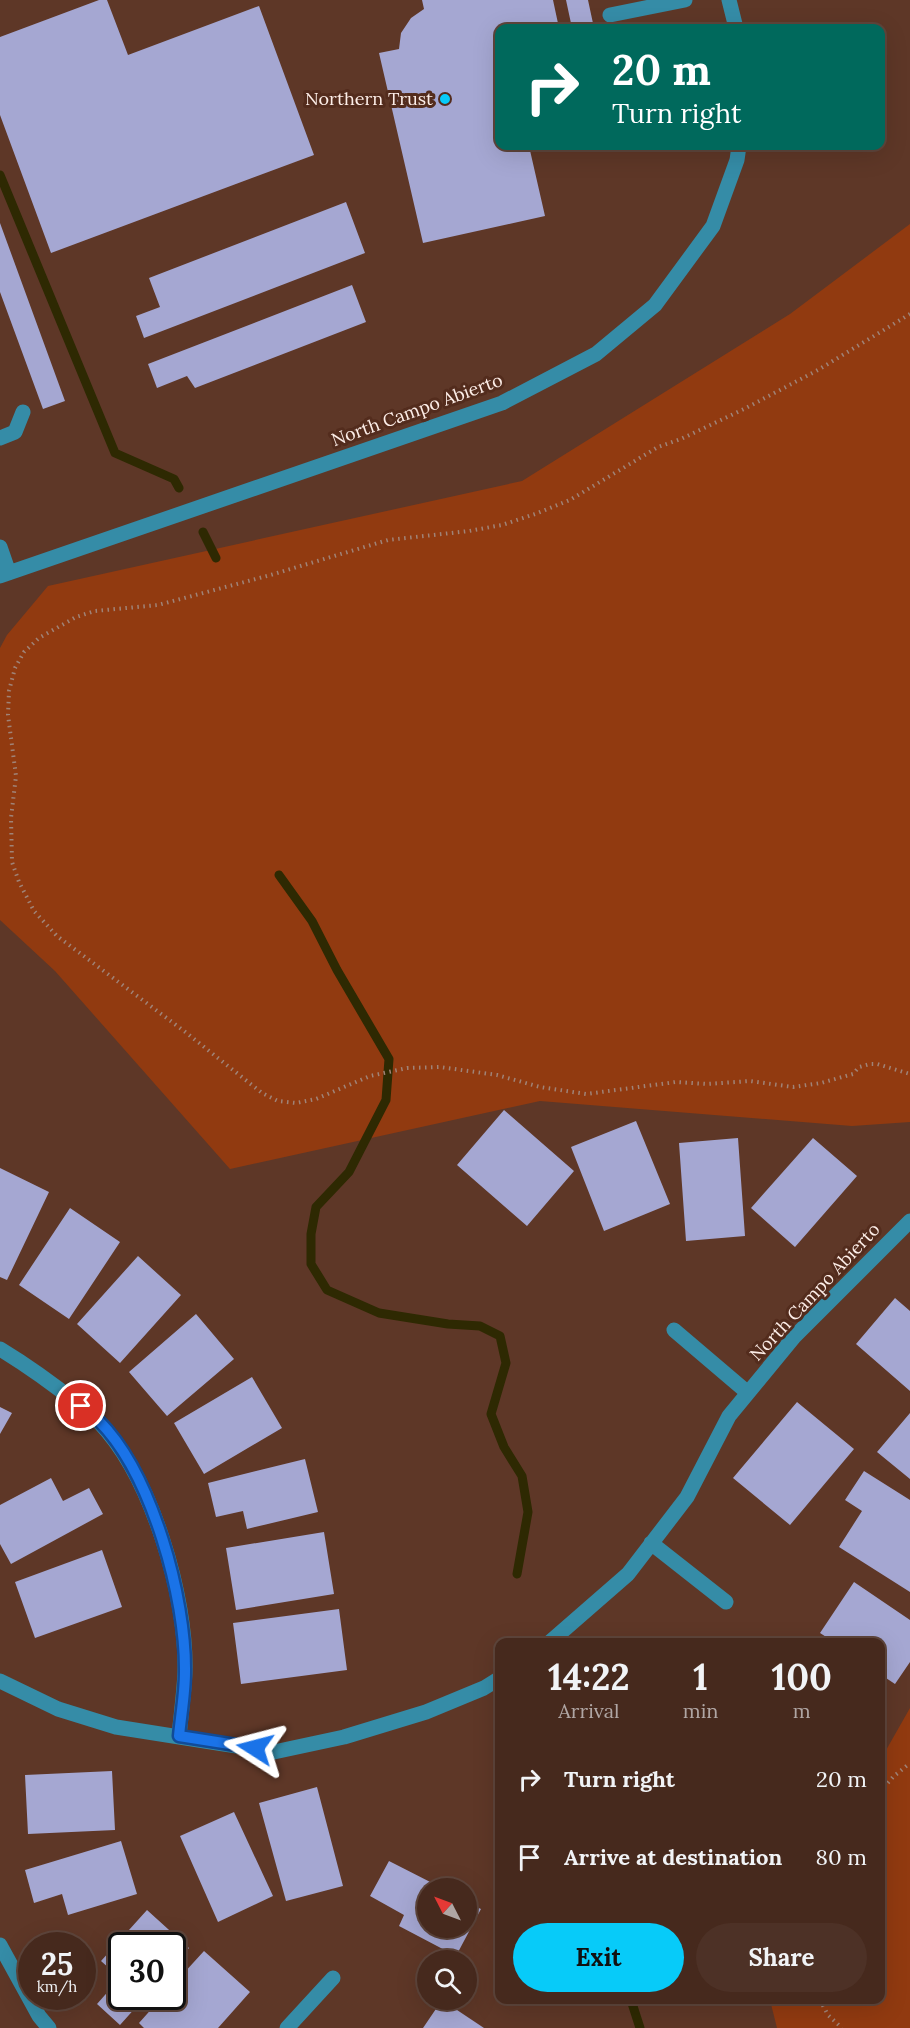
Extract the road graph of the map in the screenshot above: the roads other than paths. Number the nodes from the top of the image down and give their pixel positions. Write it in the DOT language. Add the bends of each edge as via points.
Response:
graph roads {
  1 [pos="685,0"];
  2 [pos="729,0"];
  3 [pos="610,15"];
  4 [pos="735,24"];
  5 [pos="738,150"];
  6 [pos="23,412"];
  7 [pos="0,438"];
  8 [pos="0,547"];
  9 [pos="5,574"];
  10 [pos="910,1221"];
  11 [pos="674,1330"];
  12 [pos="0,1349"];
  13 [pos="748,1393"];
  14 [pos="651,1543"];
  15 [pos="726,1602"];
  16 [pos="555,1638"];
  17 [pos="0,1681"];
  18 [pos="495,1681"];
  19 [pos="179,1736"];
  20 [pos="0,1945"];
  21 [pos="333,1978"];
  22 [pos="49,2028"];
  23 [pos="287,2028"];
  1 -- 3 [label="street"];
  2 -- 4 [label="street"];
  5 -- 9 [label="street, North Campo Abierto" via="713,226 655,305 596,354 502,403"];
  6 -- 7 [label="street" via="15,432"];
  8 -- 9 [label="street"];
  10 -- 13 [label="street, North Campo Abierto" via="794,1337"];
  11 -- 13 [label="street"];
  12 -- 19 [label="street" via="44,1377 99,1421 144,1492 179,1599 185,1671"];
  13 -- 14 [label="street, North Campo Abierto" via="729,1416 687,1497"];
  14 -- 15 [label="street"];
  14 -- 16 [label="street, North Campo Abierto" via="628,1574"];
  17 -- 19 [label="street" via="58,1708 116,1727"];
  18 -- 19 [label="street" via="426,1712 344,1737 274,1752"];
  20 -- 22 [label="street"];
  21 -- 23 [label="street"];
}
